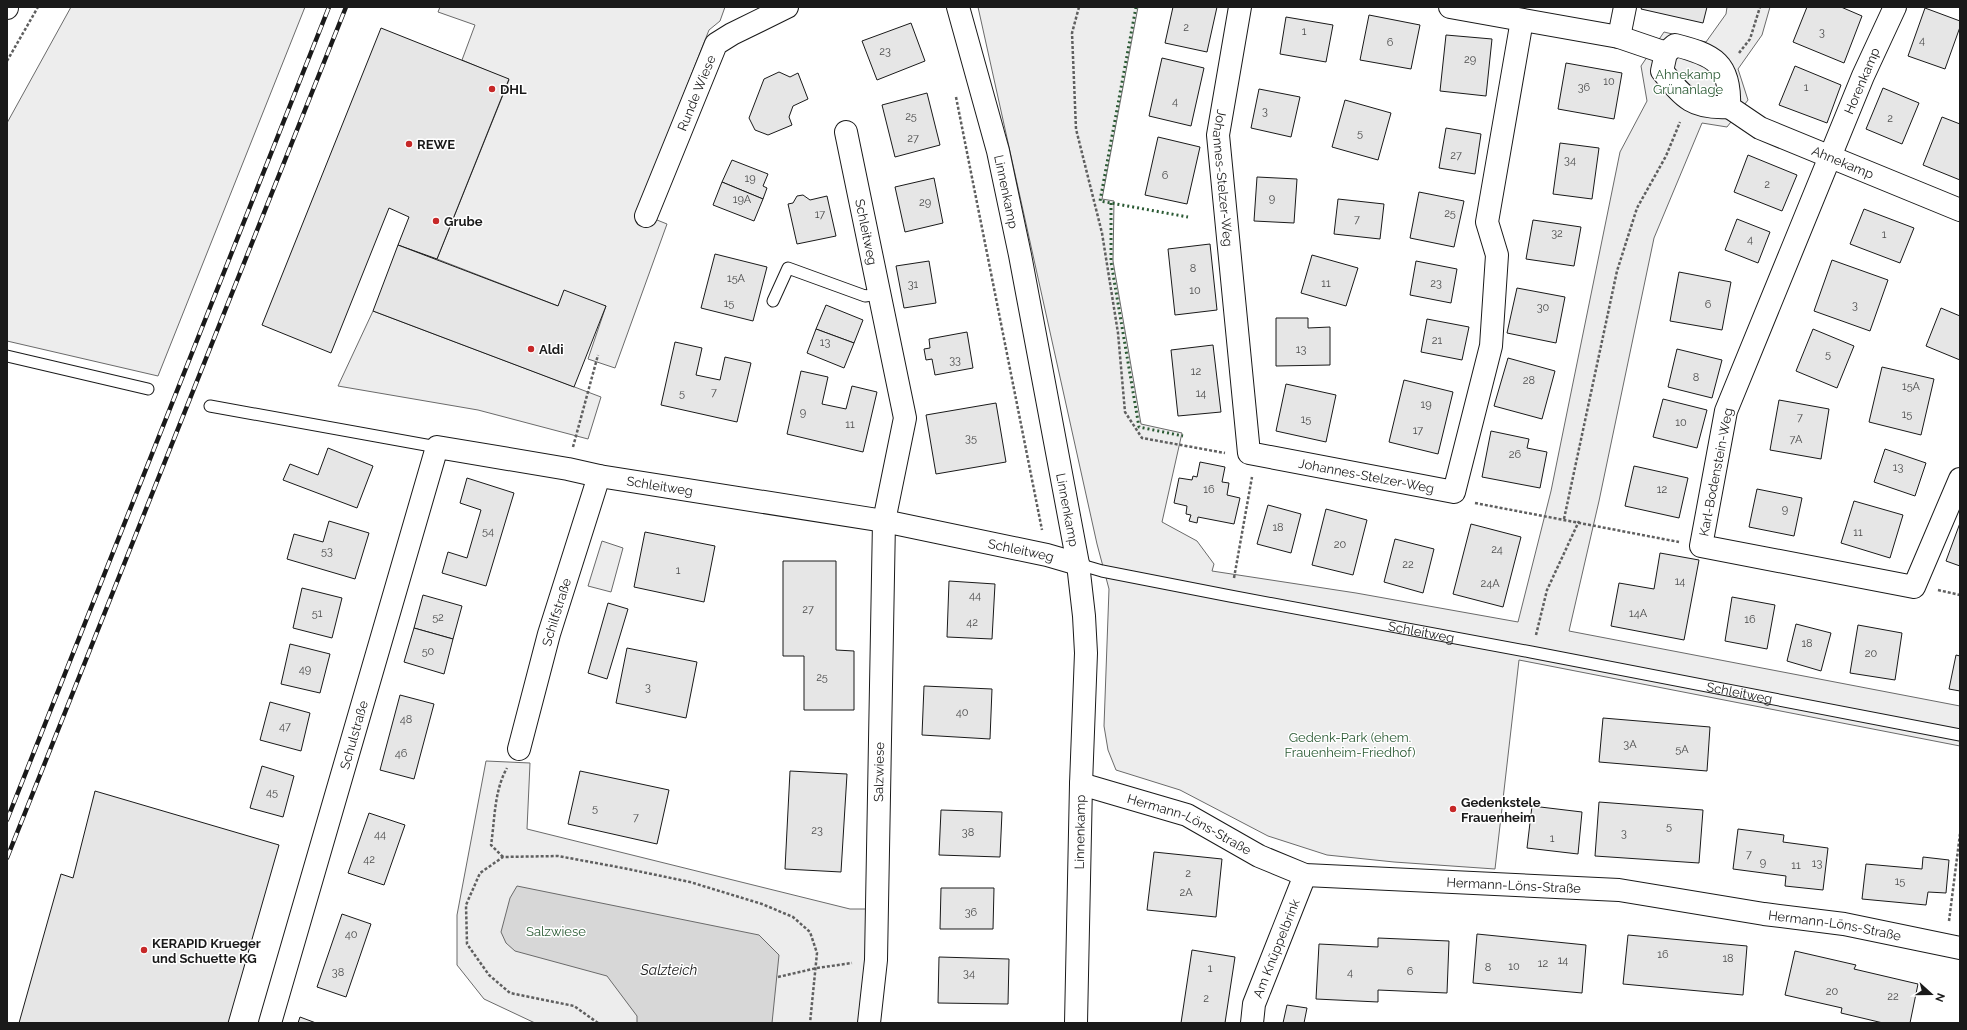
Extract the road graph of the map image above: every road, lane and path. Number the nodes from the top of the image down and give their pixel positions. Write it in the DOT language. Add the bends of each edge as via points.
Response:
graph roads {
  1 [pos="38,7"];
  2 [pos="787,7"];
  3 [pos="958,7"];
  4 [pos="1079,7"];
  5 [pos="1240,7"];
  6 [pos="1450,7"];
  7 [pos="1625,7"];
  8 [pos="1760,7"];
  9 [pos="1895,7"];
  10 [pos="1522,20"];
  11 [pos="1619,37"];
  12 [pos="1666,53"];
  13 [pos="7,61"];
  14 [pos="1723,69"];
  15 [pos="954,89"];
  16 [pos="1729,107"];
  17 [pos="1682,118"];
  18 [pos="846,132"];
  19 [pos="1831,156"];
  20 [pos="1960,210"];
  21 [pos="646,216"];
  22 [pos="879,294"];
  23 [pos="772,302"];
  24 [pos="598,355"];
  25 [pos="7,356"];
  26 [pos="148,389"];
  27 [pos="210,406"];
  28 [pos="437,447"];
  29 [pos="1253,454"];
  30 [pos="568,469"];
  31 [pos="599,476"];
  32 [pos="1960,479"];
  33 [pos="1454,492"];
  34 [pos="1564,519"];
  35 [pos="884,520"];
  36 [pos="1579,522"];
  37 [pos="1701,546"];
  38 [pos="1047,555"];
  39 [pos="1078,564"];
  40 [pos="1230,596"];
  41 [pos="1531,652"];
  42 [pos="1960,735"];
  43 [pos="519,749"];
  44 [pos="1081,784"];
  45 [pos="1960,834"];
  46 [pos="503,857"];
  47 [pos="1305,875"];
  48 [pos="1953,947"];
  49 [pos="876,960"];
  50 [pos="817,968"];
  51 [pos="778,977"];
  52 [pos="270,1023"];
  53 [pos="598,1023"];
  54 [pos="810,1023"];
  55 [pos="869,1023"];
  56 [pos="1076,1023"];
  57 [pos="1252,1023"];
  1 -- 13 [label="path"];
  2 -- 21 [label="street, Runde Wiese" via="716,44"];
  3 -- 39 [label="street, Linnenkamp" via="1003,173"];
  4 -- 29 [label="path" via="1072,32 1076,129 1102,233 1118,332 1125,412 1142,438 1237,455"];
  5 -- 29 [label="street, Johannes-Stelzer-Weg" via="1218,135"];
  6 -- 10 [label="street"];
  7 -- 11 [label="street"];
  8 -- 14 [label="path" via="1750,39"];
  9 -- 19 [label="street, Horenkamp" via="1863,76"];
  10 -- 11 [label="street"];
  10 -- 33 [label="street" via="1487,222 1497,255 1491,346"];
  11 -- 12 [label="street"];
  12 -- 14 [label="street" via="1675,45 1703,52"];
  12 -- 16 [label="street" via="1662,71 1692,102 1712,108"];
  14 -- 16 [label="street" via="1730,88"];
  15 -- 38 [label="path"];
  16 -- 19 [label="street, Ahnekamp" via="1760,128"];
  17 -- 34 [label="path" via="1666,156 1637,208 1617,271"];
  18 -- 22 [label="street, Schleitweg"];
  19 -- 20 [label="street, Ahnekamp"];
  19 -- 37 [label="street, Karl-Bodenstein-Weg" via="1726,411"];
  22 -- 23 [label="lane" via="865,296 788,268"];
  22 -- 35 [label="street, Schleitweg" via="905,418"];
  24 -- 30 [label="path"];
  25 -- 26 [label="lane"];
  27 -- 28 [label="lane"];
  28 -- 30 [label="street, Schleitweg"];
  28 -- 52 [label="street, Schulstraße"];
  29 -- 33 [label="street, Johannes-Stelzer-Weg"];
  29 -- 40 [label="path"];
  30 -- 31 [label="street, Schleitweg"];
  31 -- 35 [label="street, Schleitweg"];
  31 -- 43 [label="street, Schilfstraße" via="549,634"];
  32 -- 37 [label="street, Karl-Bodenstein-Weg" via="1914,587"];
  33 -- 34 [label="path" via="1466,501"];
  34 -- 36 [label="path"];
  35 -- 38 [label="street, Schleitweg"];
  35 -- 49 [label="street, Salzwiese"];
  36 -- 37 [label="path"];
  36 -- 41 [label="path" via="1548,590"];
  38 -- 39 [label="street, Schleitweg"];
  39 -- 40 [label="lane, Schleitweg"];
  39 -- 44 [label="street, Linnenkamp" via="1086,652"];
  40 -- 41 [label="lane, Schleitweg"];
  41 -- 42 [label="lane, Schleitweg"];
  43 -- 46 [label="path" via="505,772 495,804 491,845"];
  44 -- 47 [label="street, Hermann-Löns-Straße" via="1187,815 1259,856"];
  44 -- 56 [label="street, Linnenkamp"];
  45 -- 48 [label="path"];
  46 -- 50 [label="path" via="558,856 690,882 762,904 793,917 810,932 817,953"];
  46 -- 53 [label="path" via="480,873 466,905 466,944 489,975 510,993 574,1006"];
  47 -- 48 [label="street, Hermann-Löns-Straße" via="1619,890 1764,914 1844,924"];
  47 -- 57 [label="street, Am Knüppelbrink" via="1254,1004"];
  49 -- 50 [label="path"];
  49 -- 55 [label="street, Salzwiese"];
  50 -- 51 [label="path"];
  50 -- 54 [label="path"];
}
